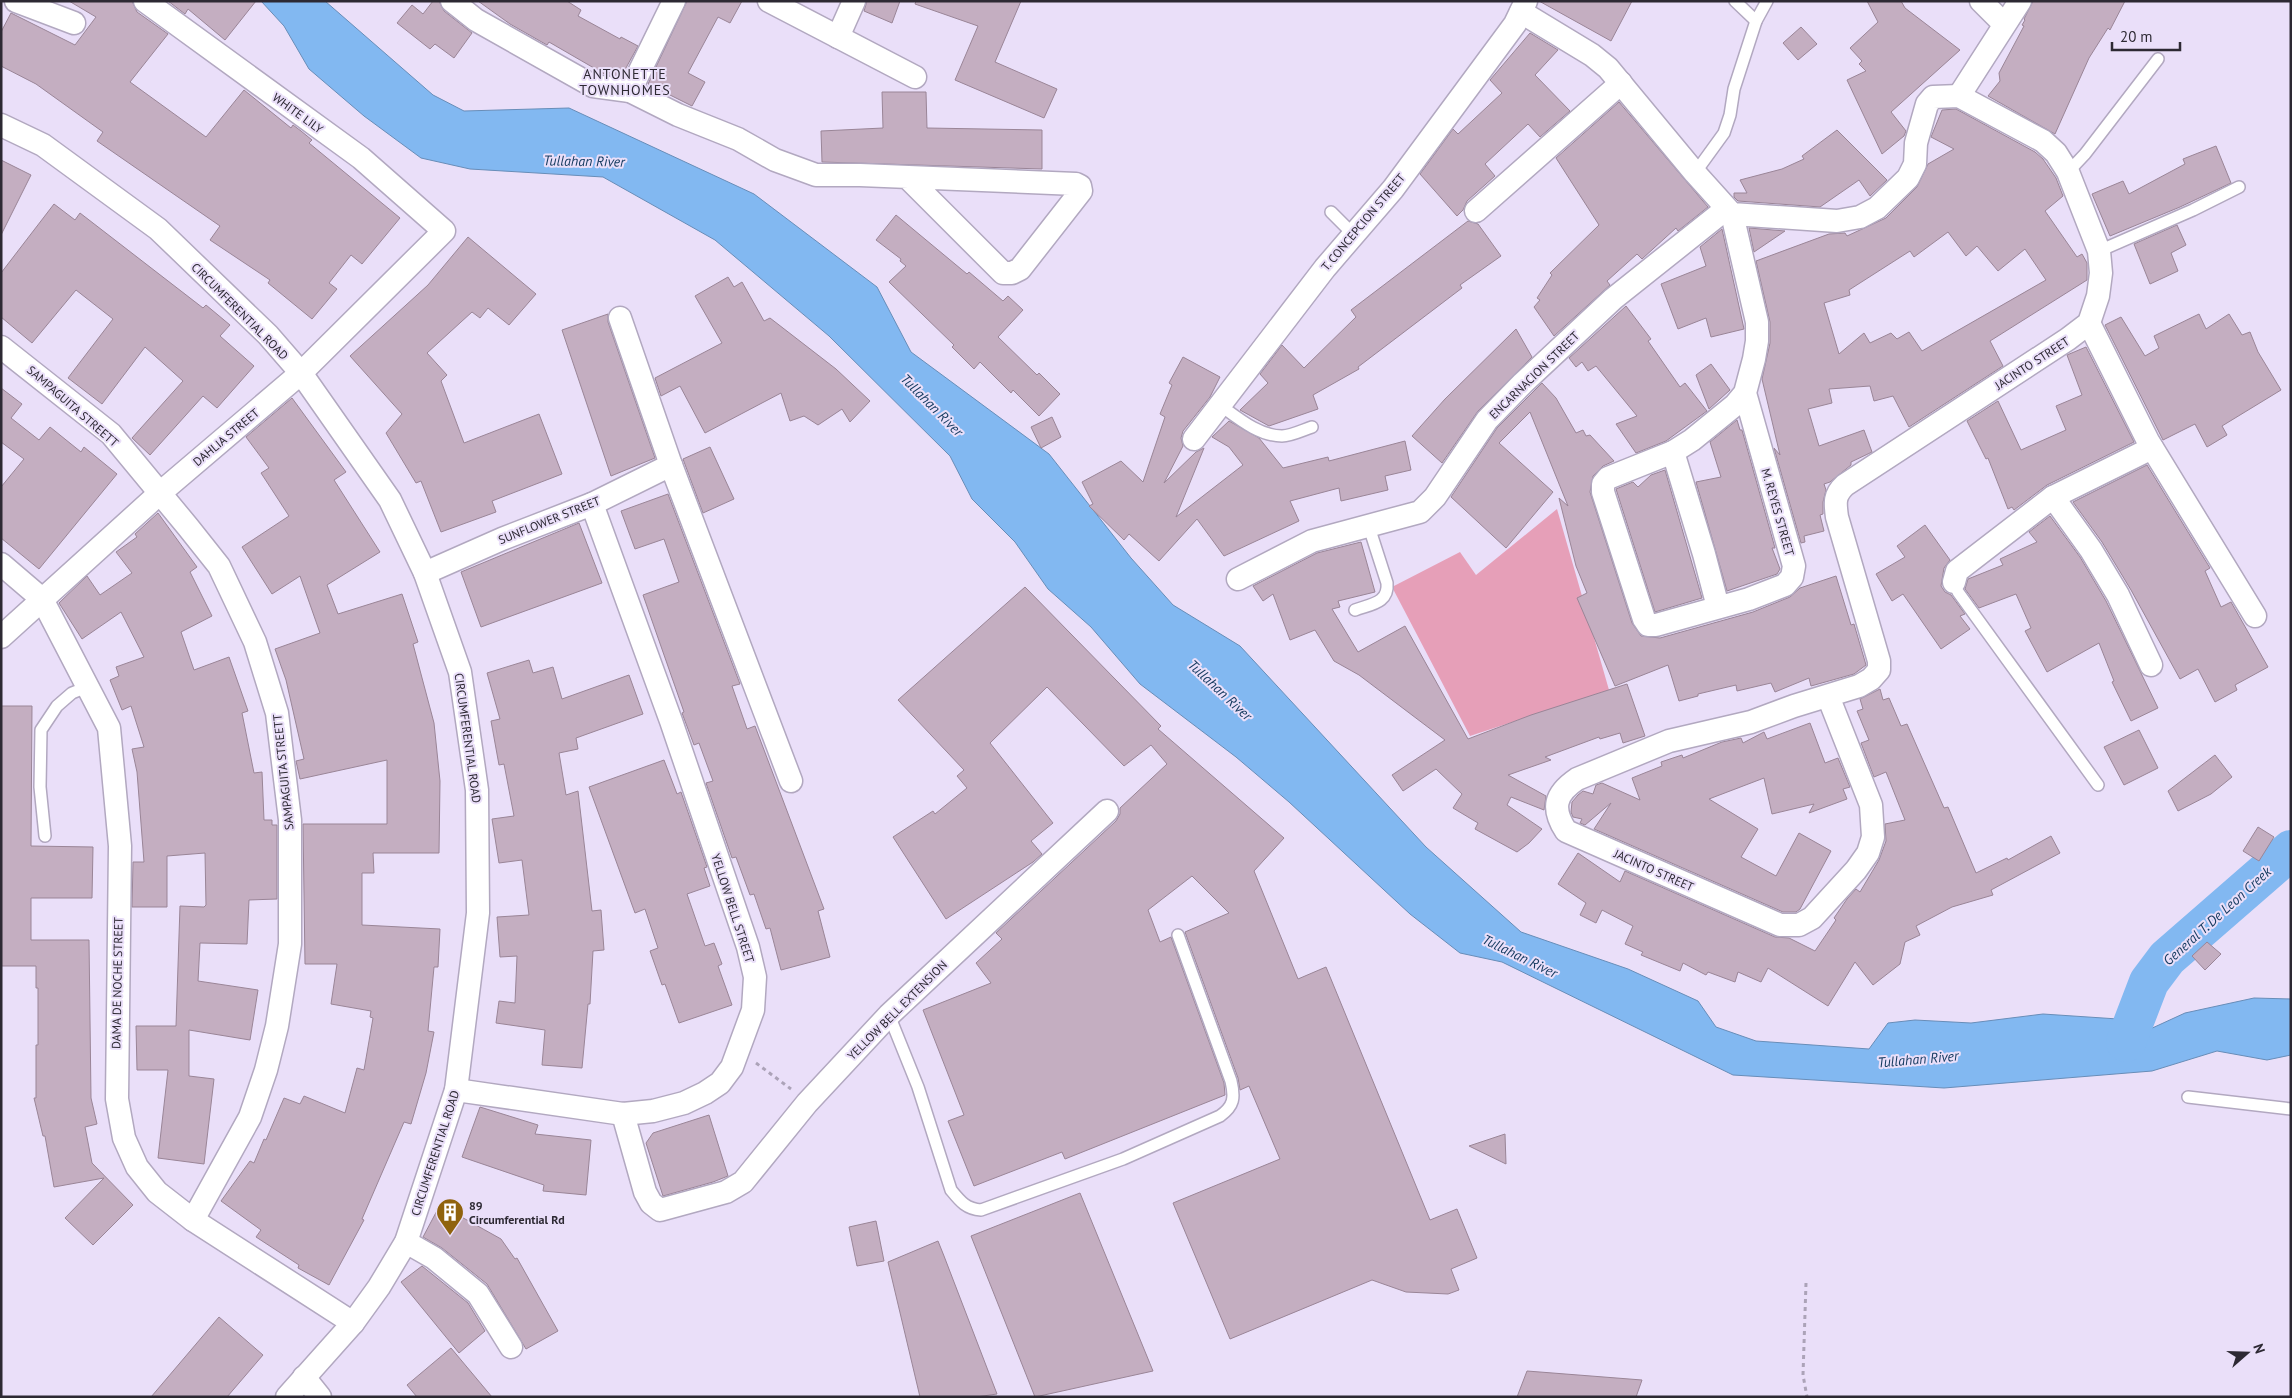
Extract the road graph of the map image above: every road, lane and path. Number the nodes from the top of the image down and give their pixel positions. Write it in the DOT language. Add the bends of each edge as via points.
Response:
graph roads {
  1 [pos="16,1"];
  2 [pos="145,1"];
  3 [pos="452,1"];
  4 [pos="674,1"];
  5 [pos="769,1"];
  6 [pos="854,1"];
  7 [pos="1735,1"];
  8 [pos="1767,1"];
  9 [pos="1981,1"];
  10 [pos="2020,1"];
  11 [pos="1523,7"];
  12 [pos="1756,21"];
  13 [pos="74,23"];
  14 [pos="2004,24"];
  15 [pos="838,37"];
  16 [pos="2158,59"];
  17 [pos="915,77"];
  18 [pos="1621,83"];
  19 [pos="630,91"];
  20 [pos="1959,96"];
  21 [pos="1,125"];
  22 [pos="2068,172"];
  23 [pos="1695,173"];
  24 [pos="907,177"];
  25 [pos="2239,187"];
  26 [pos="1476,211"];
  27 [pos="1729,211"];
  28 [pos="1331,212"];
  29 [pos="444,231"];
  30 [pos="1354,234"];
  31 [pos="2099,251"];
  32 [pos="620,318"];
  33 [pos="2089,323"];
  34 [pos="1,347"];
  35 [pos="301,373"];
  36 [pos="1745,393"];
  37 [pos="1220,405"];
  38 [pos="1312,427"];
  39 [pos="1194,439"];
  40 [pos="2152,448"];
  41 [pos="1673,452"];
  42 [pos="671,465"];
  43 [pos="160,493"];
  44 [pos="2053,497"];
  45 [pos="592,504"];
  46 [pos="1369,527"];
  47 [pos="1,564"];
  48 [pos="425,573"];
  49 [pos="1238,579"];
  50 [pos="1954,582"];
  51 [pos="42,599"];
  52 [pos="1718,607"];
  53 [pos="1355,610"];
  54 [pos="2255,616"];
  55 [pos="1,637"];
  56 [pos="2151,665"];
  57 [pos="87,687"];
  58 [pos="1828,696"];
  59 [pos="791,781"];
  60 [pos="2098,785"];
  61 [pos="1107,812"];
  62 [pos="45,836"];
  63 [pos="1178,935"];
  64 [pos="889,1015"];
  65 [pos="740,1051"];
  66 [pos="456,1090"];
  67 [pos="2188,1097"];
  68 [pos="807,1103"];
  69 [pos="2291,1109"];
  70 [pos="624,1114"];
  71 [pos="193,1220"];
  72 [pos="406,1242"];
  73 [pos="1806,1283"];
  74 [pos="353,1323"];
  75 [pos="511,1347"];
  76 [pos="304,1377"];
  77 [pos="287,1397"];
  78 [pos="320,1397"];
  79 [pos="1807,1397"];
  1 -- 13 [label="street"];
  2 -- 29 [label="street, WHITE LILY" via="361,158"];
  3 -- 19 [label="street" via="476,20 593,86"];
  4 -- 19 [label="street"];
  5 -- 15 [label="street"];
  6 -- 15 [label="street"];
  7 -- 12 [label="lane"];
  8 -- 12 [label="lane"];
  9 -- 14 [label="street"];
  10 -- 14 [label="street"];
  11 -- 18 [label="street" via="1592,55"];
  11 -- 30 [label="street, T. CONCEPCION STREET" via="1515,24 1393,189"];
  12 -- 23 [label="lane" via="1724,133"];
  14 -- 20 [label="street"];
  15 -- 17 [label="street"];
  16 -- 22 [label="lane" via="2086,154"];
  18 -- 23 [label="street"];
  18 -- 26 [label="street"];
  19 -- 24 [label="street" via="816,176"];
  20 -- 22 [label="street" via="2043,140"];
  20 -- 27 [label="street" via="1933,97 1927,104 1916,143 1915,164 1908,178 1877,208 1860,217 1837,221"];
  21 -- 35 [label="street, CIRCUMFERENTIAL ROAD" via="43,145 158,229 268,335"];
  22 -- 31 [label="street"];
  23 -- 27 [label="street"];
  24 -- 24 [label="street" via="1076,184 1080,191 1020,269 1004,273"];
  25 -- 31 [label="lane"];
  27 -- 36 [label="street" via="1757,322 1754,359"];
  27 -- 46 [label="street, ENCARNACION STREET" via="1614,299 1517,389 1487,420 1429,505 1420,512"];
  28 -- 30 [label="lane"];
  29 -- 35 [label="street, DAHLIA STREET"];
  30 -- 37 [label="street, T. CONCEPCION STREET"];
  31 -- 33 [label="street" via="2098,296"];
  32 -- 42 [label="street"];
  33 -- 40 [label="street"];
  33 -- 58 [label="street, JACINTO STREET" via="1837,493 1837,517 1879,670 1871,680"];
  34 -- 43 [label="street, SAMPAGUITA STREETT" via="111,434"];
  35 -- 43 [label="street, DAHLIA STREET"];
  35 -- 48 [label="street, CIRCUMFERENTIAL ROAD" via="390,500"];
  36 -- 41 [label="street" via="1736,405"];
  36 -- 52 [label="street, M. REYES STREET" via="1794,566 1792,577 1785,585"];
  37 -- 38 [label="lane" via="1246,424 1268,433 1282,436"];
  37 -- 39 [label="street, T. CONCEPCION STREET"];
  40 -- 44 [label="street"];
  40 -- 54 [label="street"];
  41 -- 52 [label="street"];
  41 -- 52 [label="street, M. REYES STREET" via="1608,478 1603,484 1603,492 1648,625 1656,626"];
  42 -- 45 [label="street, SUNFLOWER STREET"];
  42 -- 59 [label="street"];
  43 -- 51 [label="street, DAHLIA STREET"];
  43 -- 71 [label="street, SAMPAGUITA STREETT" via="219,566 255,642 277,713 290,820 290,944 277,1026 250,1117"];
  44 -- 50 [label="street" via="1957,571"];
  44 -- 56 [label="street" via="2118,595"];
  45 -- 48 [label="street, SUNFLOWER STREET"];
  45 -- 65 [label="street, YELLOW BELL STREET" via="748,947 754,977 753,1010"];
  46 -- 49 [label="street, ENCARNACION STREET" via="1312,541"];
  46 -- 53 [label="lane" via="1388,592 1382,600"];
  47 -- 51 [label="street, DAMA DE NOCHE STREET"];
  48 -- 66 [label="street, CIRCUMFERENTIAL ROAD" via="460,672 477,790 478,913"];
  50 -- 60 [label="lane" via="1958,592"];
  51 -- 55 [label="street, DAHLIA STREET"];
  51 -- 57 [label="street, DAMA DE NOCHE STREET"];
  57 -- 62 [label="lane" via="72,693 57,706 41,730 40,787"];
  57 -- 71 [label="street, DAMA DE NOCHE STREET" via="109,728 120,846 116,1059 117,1099 124,1138 137,1167 157,1192"];
  58 -- 58 [label="street, JACINTO STREET" via="1751,722 1669,741 1577,779 1565,787 1557,799 1558,818 1566,831 1575,835 1780,925 1799,925 1812,918 1856,870 1868,853 1873,837 1871,805"];
  61 -- 64 [label="street, YELLOW BELL EXTENSION"];
  63 -- 64 [label="lane" via="1231,1081 1234,1095 1230,1109 1123,1159 980,1210 970,1210 951,1190 918,1087"];
  64 -- 68 [label="street, YELLOW BELL EXTENSION"];
  65 -- 68 [label="path"];
  65 -- 70 [label="street, YELLOW BELL STREET" via="720,1083 705,1093 684,1103"];
  66 -- 70 [label="street, YELLOW BELL STREET"];
  66 -- 72 [label="street, CIRCUMFERENTIAL ROAD"];
  67 -- 69 [label="lane"];
  68 -- 70 [label="street, YELLOW BELL EXTENSION" via="743,1182 726,1192 660,1210 645,1192"];
  71 -- 74 [label="street, DAMA DE NOCHE STREET"];
  72 -- 74 [label="street, CIRCUMFERENTIAL ROAD"];
  72 -- 75 [label="street" via="434,1258 478,1294"];
  73 -- 79 [label="path" via="1803,1375"];
  74 -- 76 [label="street, CIRCUMFERENTIAL ROAD"];
  76 -- 77 [label="street, CIRCUMFERENTIAL ROAD"];
  76 -- 78 [label="street"];
}
